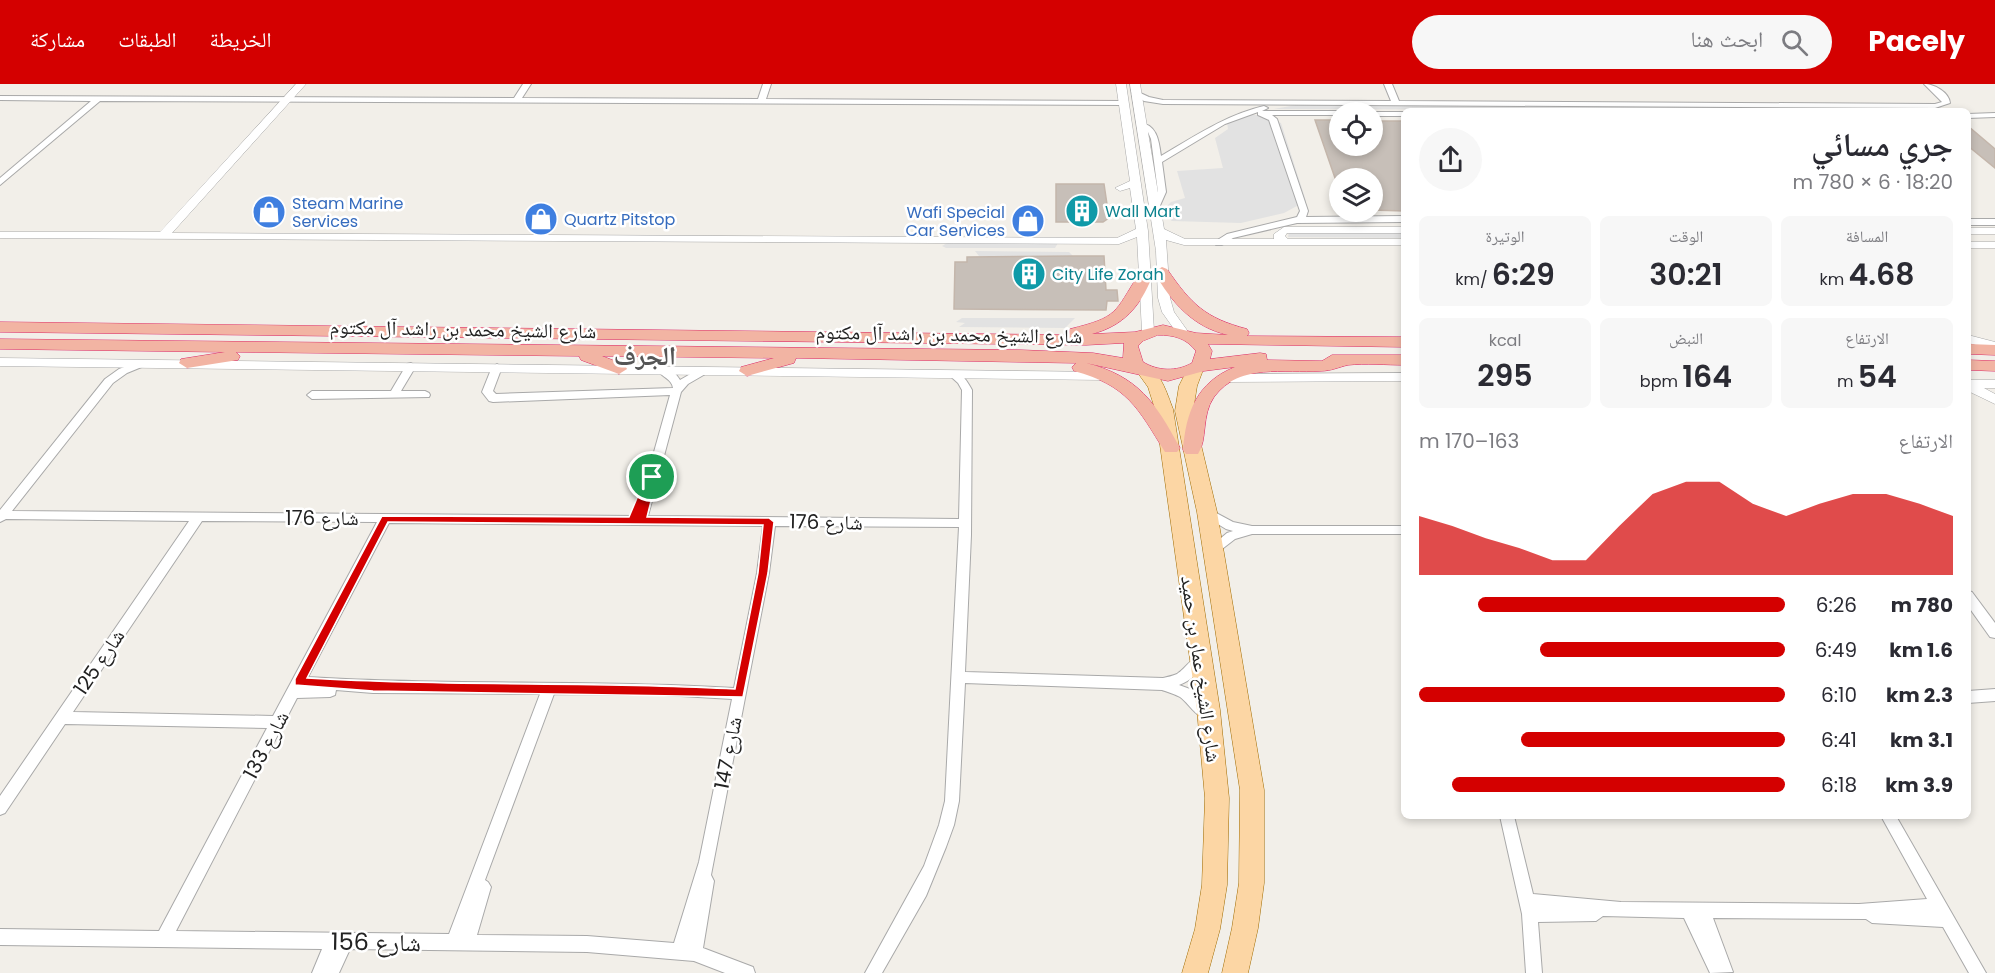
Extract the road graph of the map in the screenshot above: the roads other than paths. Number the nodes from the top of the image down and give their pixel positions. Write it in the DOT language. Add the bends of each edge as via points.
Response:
graph roads {
  1 [pos="301,84"];
  2 [pos="527,84"];
  3 [pos="767,84"];
  4 [pos="1121,84"];
  5 [pos="1388,84"];
  6 [pos="1928,84"];
  7 [pos="1136,88"];
  8 [pos="0,98"];
  9 [pos="99,98"];
  10 [pos="288,99"];
  11 [pos="517,100"];
  12 [pos="762,100"];
  13 [pos="1163,102"];
  14 [pos="1124,103"];
  15 [pos="1283,103"];
  16 [pos="1396,103"];
  17 [pos="1945,104"];
  18 [pos="1138,108"];
  19 [pos="1956,108"];
  20 [pos="1261,113"];
  21 [pos="1242,114"];
  22 [pos="1329,114"];
  23 [pos="1383,114"];
  24 [pos="1401,114"];
  25 [pos="1971,116"];
  26 [pos="1995,116"];
  27 [pos="1112,122"];
  28 [pos="1141,125"];
  29 [pos="1127,128"];
  30 [pos="1158,161"];
  31 [pos="0,182"];
  32 [pos="1135,183"];
  33 [pos="1120,188"];
  34 [pos="1155,208"];
  35 [pos="1301,219"];
  36 [pos="1401,219"];
  37 [pos="1971,222"];
  38 [pos="1995,222"];
  39 [pos="1158,230"];
  40 [pos="1401,230"];
  41 [pos="1142,231"];
  42 [pos="1971,231"];
  43 [pos="1995,231"];
  44 [pos="0,235"];
  45 [pos="163,236"];
  46 [pos="1119,241"];
  47 [pos="1284,241"];
  48 [pos="1184,242"];
  49 [pos="1401,242"];
  50 [pos="1220,243"];
  51 [pos="1971,245"];
  52 [pos="1995,245"];
  53 [pos="1162,251"];
  54 [pos="1144,253"];
  55 [pos="1162,272"];
  56 [pos="1144,277"];
  57 [pos="0,327"];
  58 [pos="1143,334"];
  59 [pos="1188,335"];
  60 [pos="1041,340"];
  61 [pos="1971,340"];
  62 [pos="1333,341"];
  63 [pos="1401,342"];
  64 [pos="0,344"];
  65 [pos="291,347"];
  66 [pos="1995,348"];
  67 [pos="1971,349"];
  68 [pos="577,352"];
  69 [pos="807,353"];
  70 [pos="1022,355"];
  71 [pos="1345,360"];
  72 [pos="1401,360"];
  73 [pos="0,362"];
  74 [pos="109,363"];
  75 [pos="187,363"];
  76 [pos="140,364"];
  77 [pos="1971,365"];
  78 [pos="411,366"];
  79 [pos="1995,366"];
  80 [pos="497,367"];
  81 [pos="1141,368"];
  82 [pos="1197,368"];
  83 [pos="619,369"];
  84 [pos="662,370"];
  85 [pos="703,371"];
  86 [pos="747,371"];
  87 [pos="953,374"];
  88 [pos="984,375"];
  89 [pos="1112,377"];
  90 [pos="1401,377"];
  91 [pos="1228,378"];
  92 [pos="110,381"];
  93 [pos="1971,385"];
  94 [pos="1995,385"];
  95 [pos="1971,387"];
  96 [pos="677,389"];
  97 [pos="967,390"];
  98 [pos="312,395"];
  99 [pos="394,395"];
  100 [pos="425,395"];
  101 [pos="1995,399"];
  102 [pos="1181,449"];
  103 [pos="1207,512"];
  104 [pos="1,516"];
  105 [pos="198,517"];
  106 [pos="385,518"];
  107 [pos="637,520"];
  108 [pos="773,522"];
  109 [pos="965,523"];
  110 [pos="1252,530"];
  111 [pos="1401,530"];
  112 [pos="1213,551"];
  113 [pos="1971,600"];
  114 [pos="1995,633"];
  115 [pos="1201,661"];
  116 [pos="959,681"];
  117 [pos="1163,684"];
  118 [pos="296,687"];
  119 [pos="544,688"];
  120 [pos="740,689"];
  121 [pos="1995,694"];
  122 [pos="1971,697"];
  123 [pos="1971,697"];
  124 [pos="1995,700"];
  125 [pos="1208,716"];
  126 [pos="61,718"];
  127 [pos="278,722"];
  128 [pos="0,808"];
  129 [pos="1508,819"];
  130 [pos="1890,819"];
  131 [pos="1528,908"];
  132 [pos="1696,911"];
  133 [pos="1943,912"];
  134 [pos="0,937"];
  135 [pos="163,939"];
  136 [pos="339,941"];
  137 [pos="460,943"];
  138 [pos="687,952"];
  139 [pos="320,973"];
  140 [pos="331,973"];
  141 [pos="747,973"];
  142 [pos="873,973"];
  143 [pos="1195,973"];
  144 [pos="1235,973"];
  145 [pos="1534,973"];
  146 [pos="1719,973"];
  147 [pos="1725,973"];
  148 [pos="1978,973"];
  1 -- 10 [label="street"];
  2 -- 11 [label="street"];
  3 -- 12 [label="street"];
  4 -- 14 [label="street"];
  5 -- 16 [label="street"];
  6 -- 17 [label="street" via="1946,99"];
  7 -- 13 [label="street" via="1147,99"];
  7 -- 18 [label="street"];
  8 -- 9 [label="street"];
  9 -- 10 [label="street"];
  9 -- 31 [label="street"];
  10 -- 11 [label="street"];
  10 -- 45 [label="street"];
  11 -- 12 [label="street"];
  12 -- 14 [label="street" via="1026,98"];
  13 -- 15 [label="street"];
  13 -- 18 [label="street"];
  14 -- 29 [label="street"];
  15 -- 16 [label="street"];
  15 -- 21 [label="street"];
  16 -- 17 [label="street" via="1431,100"];
  17 -- 19 [label="street"];
  18 -- 28 [label="street"];
  20 -- 21 [label="street"];
  20 -- 22 [label="street"];
  20 -- 35 [label="street" via="1273,119 1304,212"];
  21 -- 30 [label="street"];
  23 -- 24 [label="street"];
  25 -- 26 [label="street"];
  27 -- 29 [label="street"];
  28 -- 30 [label="street" via="1154,136"];
  28 -- 34 [label="street"];
  29 -- 32 [label="street"];
  30 -- 34 [label="street" via="1162,192"];
  32 -- 33 [label="street"];
  32 -- 41 [label="street"];
  34 -- 39 [label="street"];
  35 -- 36 [label="street"];
  35 -- 50 [label="street" via="1230,236"];
  37 -- 38 [label="street"];
  39 -- 48 [label="street"];
  39 -- 53 [label="street"];
  40 -- 47 [label="street" via="1284,230 1278,236"];
  41 -- 46 [label="street"];
  41 -- 54 [label="street"];
  42 -- 43 [label="street"];
  44 -- 45 [label="street"];
  45 -- 46 [label="street"];
  46 -- 54 [label="street"];
  47 -- 49 [label="street"];
  47 -- 50 [label="street"];
  48 -- 50 [label="street"];
  48 -- 53 [label="street"];
  51 -- 52 [label="street"];
  53 -- 55 [label="street"];
  54 -- 56 [label="street"];
  55 -- 59 [label="street" via="1168,312"];
  55 -- 62 [label="highway" via="1186,309 1218,327"];
  56 -- 58 [label="street"];
  56 -- 60 [label="highway" via="1132,304 1117,318 1089,330"];
  57 -- 60 [label="highway, شارع الشيخ محمد بن راشد آل مكتوم"];
  58 -- 59 [label="highway" via="1166,329"];
  58 -- 60 [label="highway, شارع الشيخ محمد بن راشد آل مكتوم" via="1100,340"];
  58 -- 81 [label="highway" via="1130,351"];
  59 -- 62 [label="highway" via="1235,341"];
  59 -- 82 [label="highway" via="1204,351"];
  61 -- 66 [label="street"];
  62 -- 63 [label="highway"];
  64 -- 65 [label="highway, شارع الشيخ محمد بن راشد آل مكتوم"];
  65 -- 68 [label="highway, شارع الشيخ محمد بن راشد آل مكتوم"];
  65 -- 75 [label="highway"];
  66 -- 67 [label="highway"];
  68 -- 69 [label="highway, شارع الشيخ محمد بن راشد آل مكتوم"];
  68 -- 83 [label="highway"];
  69 -- 70 [label="highway, شارع الشيخ محمد بن راشد آل مكتوم"];
  69 -- 86 [label="highway"];
  70 -- 81 [label="highway, شارع الشيخ محمد بن راشد آل مكتوم" via="1093,358"];
  70 -- 89 [label="highway" via="1092,369"];
  71 -- 72 [label="highway"];
  71 -- 82 [label="highway" via="1262,358"];
  71 -- 91 [label="highway" via="1326,366 1269,366"];
  73 -- 74 [label="street"];
  74 -- 76 [label="street"];
  74 -- 92 [label="street" via="113,371"];
  75 -- 76 [label="street"];
  75 -- 78 [label="street"];
  76 -- 92 [label="street"];
  77 -- 79 [label="highway"];
  78 -- 80 [label="street"];
  78 -- 99 [label="street"];
  80 -- 83 [label="street"];
  80 -- 96 [label="street" via="487,394 493,398"];
  81 -- 82 [label="highway" via="1169,376"];
  81 -- 102 [label="main road, شارع الشيخ عمار بن حميد" via="1162,401"];
  82 -- 102 [label="main road, شارع الشيخ عمار بن حميد" via="1184,403"];
  83 -- 84 [label="street"];
  84 -- 85 [label="street"];
  84 -- 96 [label="street" via="673,377"];
  85 -- 86 [label="street"];
  85 -- 96 [label="street"];
  86 -- 87 [label="street"];
  87 -- 88 [label="street"];
  87 -- 97 [label="street"];
  88 -- 89 [label="street"];
  88 -- 97 [label="street"];
  89 -- 102 [label="highway" via="1143,399"];
  90 -- 91 [label="street"];
  91 -- 102 [label="highway" via="1212,387 1197,408"];
  92 -- 104 [label="street"];
  93 -- 94 [label="street"];
  94 -- 101 [label="street"];
  95 -- 101 [label="street"];
  96 -- 107 [label="street"];
  97 -- 109 [label="street"];
  98 -- 99 [label="street"];
  99 -- 100 [label="street"];
  102 -- 103 [label="main road, شارع الشيخ عمار بن حميد"];
  102 -- 115 [label="main road, شارع الشيخ عمار بن حميد"];
  103 -- 110 [label="street" via="1230,526"];
  103 -- 112 [label="main road, شارع الشيخ عمار بن حميد"];
  104 -- 105 [label="street, شارع 176"];
  105 -- 106 [label="street, شارع 176"];
  105 -- 126 [label="street, شارع 125"];
  106 -- 107 [label="street, شارع 176"];
  106 -- 118 [label="street, شارع 133"];
  107 -- 108 [label="street, شارع 176"];
  108 -- 109 [label="street, شارع 176"];
  108 -- 120 [label="street, شارع 147"];
  109 -- 116 [label="street"];
  110 -- 111 [label="street"];
  110 -- 112 [label="street" via="1231,536"];
  112 -- 144 [label="main road, شارع الشيخ عمار بن حميد" via="1254,818 1252,886"];
  113 -- 114 [label="street"];
  115 -- 117 [label="street" via="1182,678"];
  115 -- 125 [label="main road, شارع الشيخ عمار بن حميد"];
  116 -- 117 [label="street"];
  116 -- 142 [label="street" via="955,781 942,842 926,883"];
  117 -- 125 [label="street" via="1194,699"];
  118 -- 119 [label="street"];
  118 -- 127 [label="street, شارع 133"];
  119 -- 120 [label="street"];
  119 -- 137 [label="street" via="489,853 486,877"];
  120 -- 138 [label="street, شارع 147" via="707,862 704,899"];
  121 -- 122 [label="street"];
  123 -- 124 [label="street"];
  125 -- 143 [label="main road, شارع الشيخ عمار بن حميد" via="1218,788 1220,843 1214,901"];
  126 -- 127 [label="street"];
  126 -- 128 [label="street, شارع 125"];
  127 -- 135 [label="street, شارع 133"];
  129 -- 131 [label="street"];
  130 -- 133 [label="street"];
  131 -- 132 [label="street" via="1589,914 1621,910"];
  131 -- 145 [label="street"];
  132 -- 133 [label="street" via="1859,912 1882,916"];
  132 -- 146 [label="street"];
  132 -- 147 [label="street"];
  133 -- 148 [label="street"];
  134 -- 135 [label="street, شارع 156"];
  135 -- 136 [label="street, شارع 156"];
  136 -- 137 [label="street, شارع 156"];
  136 -- 139 [label="street"];
  136 -- 140 [label="street"];
  137 -- 138 [label="street, شارع 156" via="587,944"];
  138 -- 141 [label="street, شارع 156"];
}
